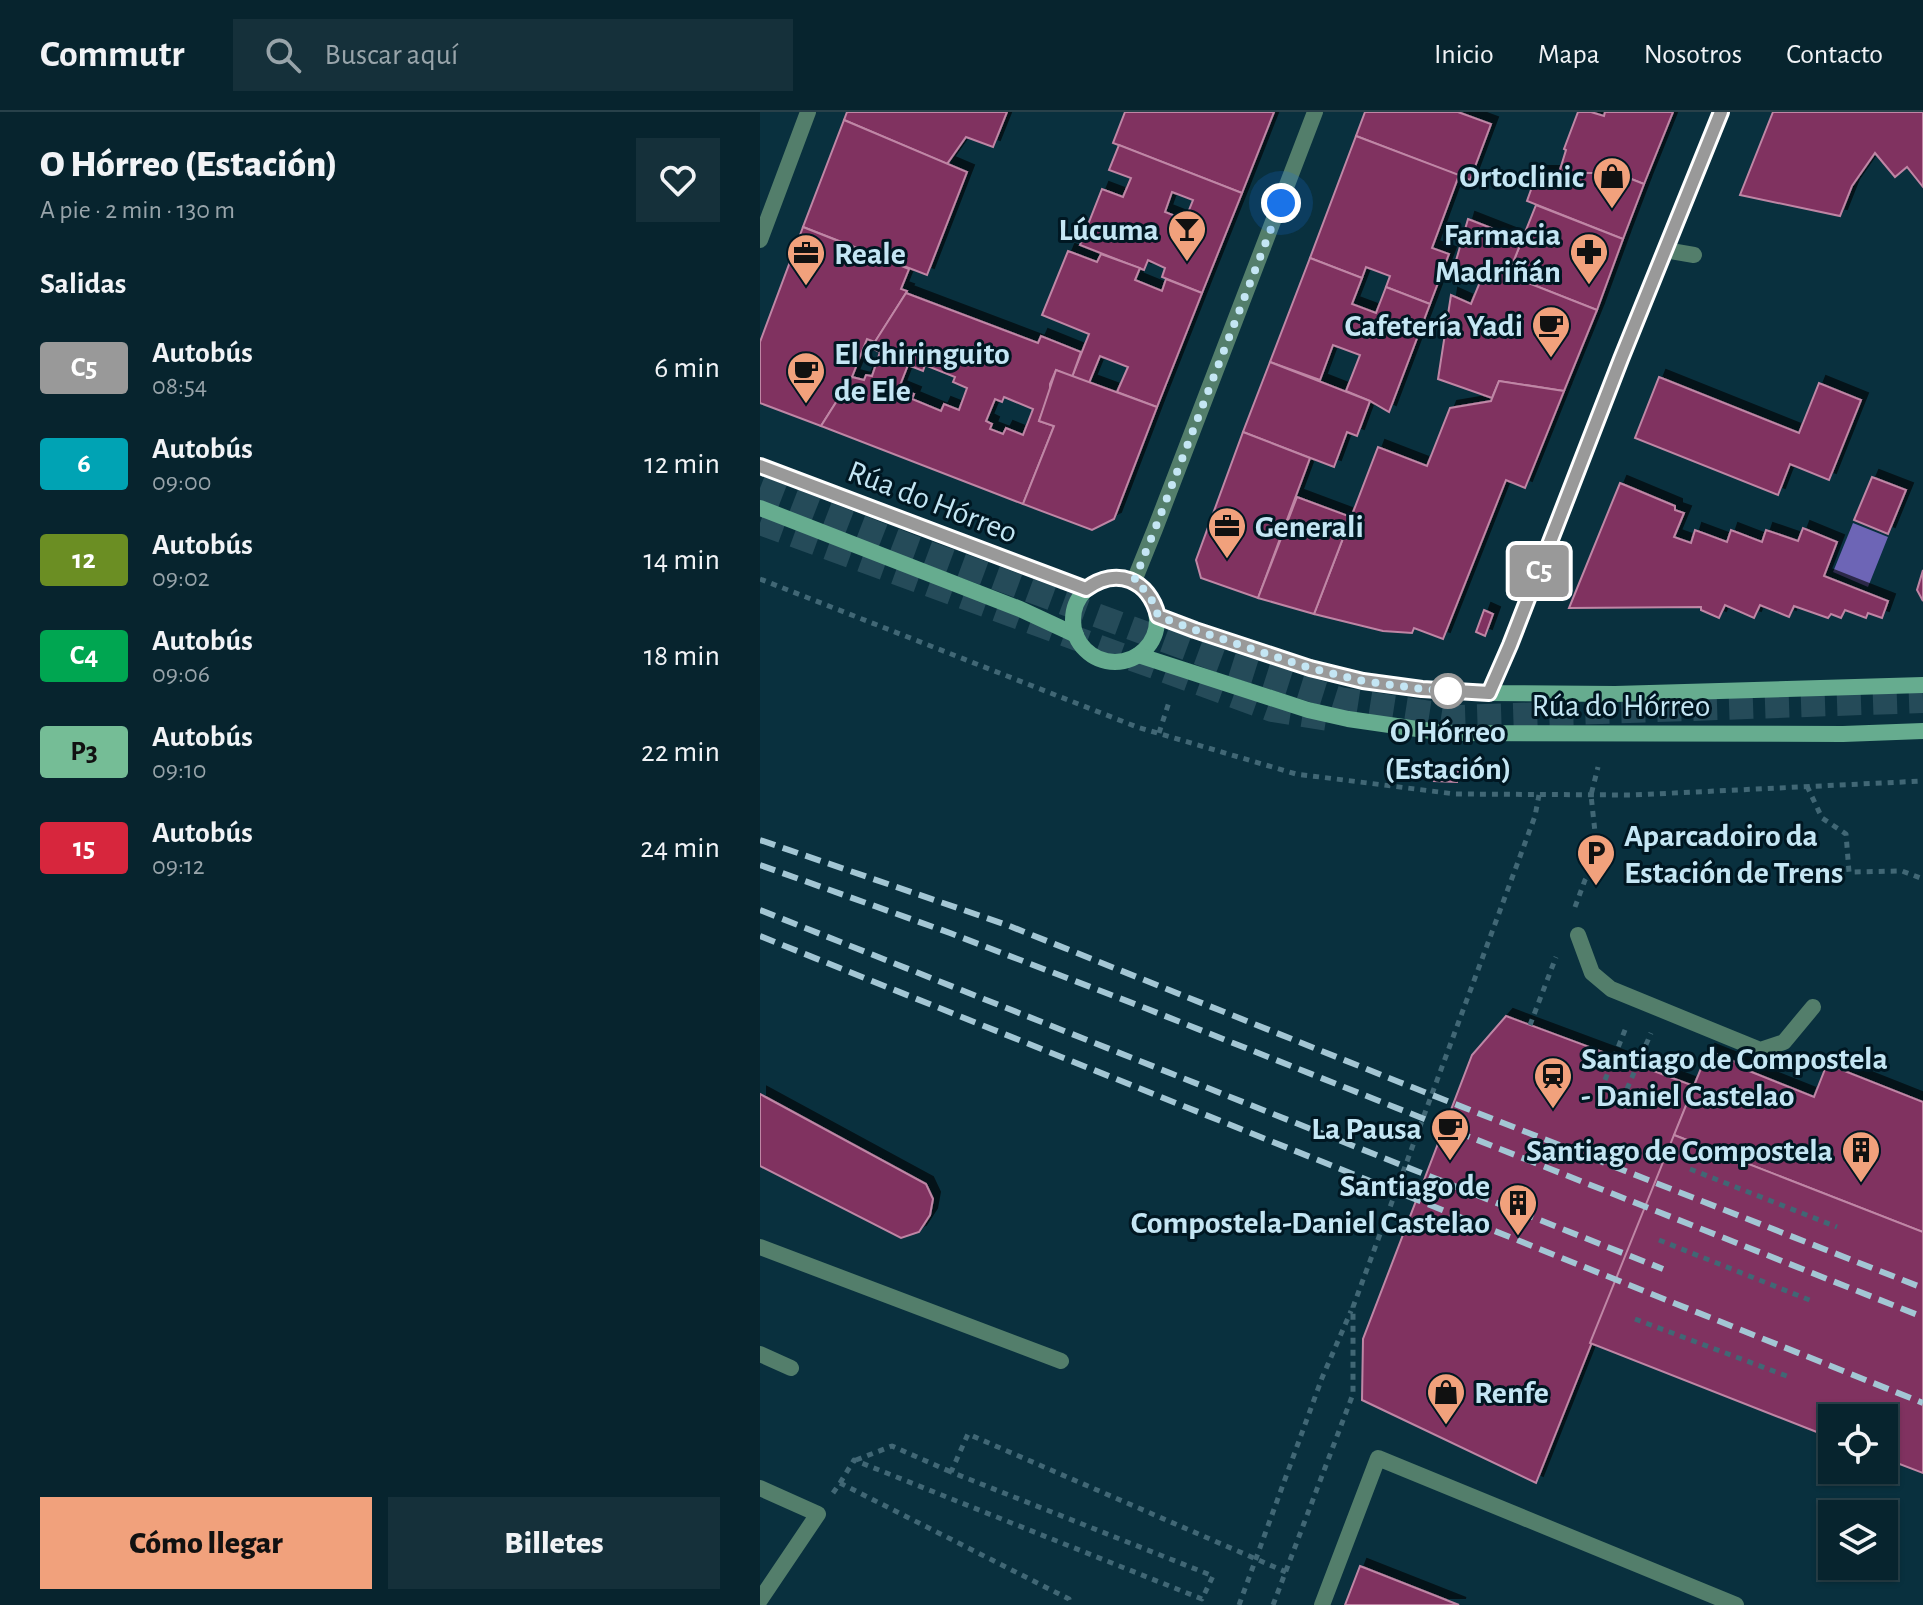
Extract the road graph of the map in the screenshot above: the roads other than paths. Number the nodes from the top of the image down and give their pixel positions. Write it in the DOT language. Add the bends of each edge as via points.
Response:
graph roads {
  1 [pos="808,112"];
  2 [pos="1721,112"];
  3 [pos="1315,113"];
  4 [pos="760,240"];
  5 [pos="1665,250"];
  6 [pos="1694,255"];
  7 [pos="760,466"];
  8 [pos="760,508"];
  9 [pos="1134,581"];
  10 [pos="1086,589"];
  11 [pos="1158,616"];
  12 [pos="1076,635"];
  13 [pos="1138,655"];
  14 [pos="1923,685"];
  15 [pos="1489,693"];
  16 [pos="1923,731"];
  17 [pos="1578,935"];
  18 [pos="1813,1007"];
  19 [pos="760,1247"];
  20 [pos="760,1354"];
  21 [pos="1061,1361"];
  22 [pos="791,1368"];
  23 [pos="760,1488"];
  24 [pos="760,1599"];
  25 [pos="769,1605"];
  26 [pos="1322,1605"];
  27 [pos="1736,1605"];
  1 -- 4 [label="street"];
  2 -- 5 [label="street"];
  3 -- 9 [label="street"];
  5 -- 6 [label="street"];
  5 -- 15 [label="street"];
  7 -- 10 [label="main road, Rúa do Hórreo"];
  8 -- 12 [label="main road"];
  9 -- 10 [label="main road" via="1103,579"];
  9 -- 11 [label="main road" via="1150,596"];
  10 -- 12 [label="main road" via="1074,611"];
  11 -- 13 [label="main road" via="1149,645"];
  11 -- 15 [label="main road, Rúa do Hórreo" via="1363,681"];
  12 -- 13 [label="main road" via="1091,655 1102,660 1127,661"];
  13 -- 16 [label="main road, Rúa do Hórreo" via="1308,710 1445,733"];
  14 -- 15 [label="main road, Rúa do Hórreo"];
  17 -- 18 [label="street" via="1592,973 1611,989 1760,1050 1784,1042"];
  19 -- 21 [label="street"];
  20 -- 22 [label="street"];
  23 -- 24 [label="street" via="818,1514"];
  24 -- 25 [label="street"];
  26 -- 27 [label="street" via="1378,1458"];
}
